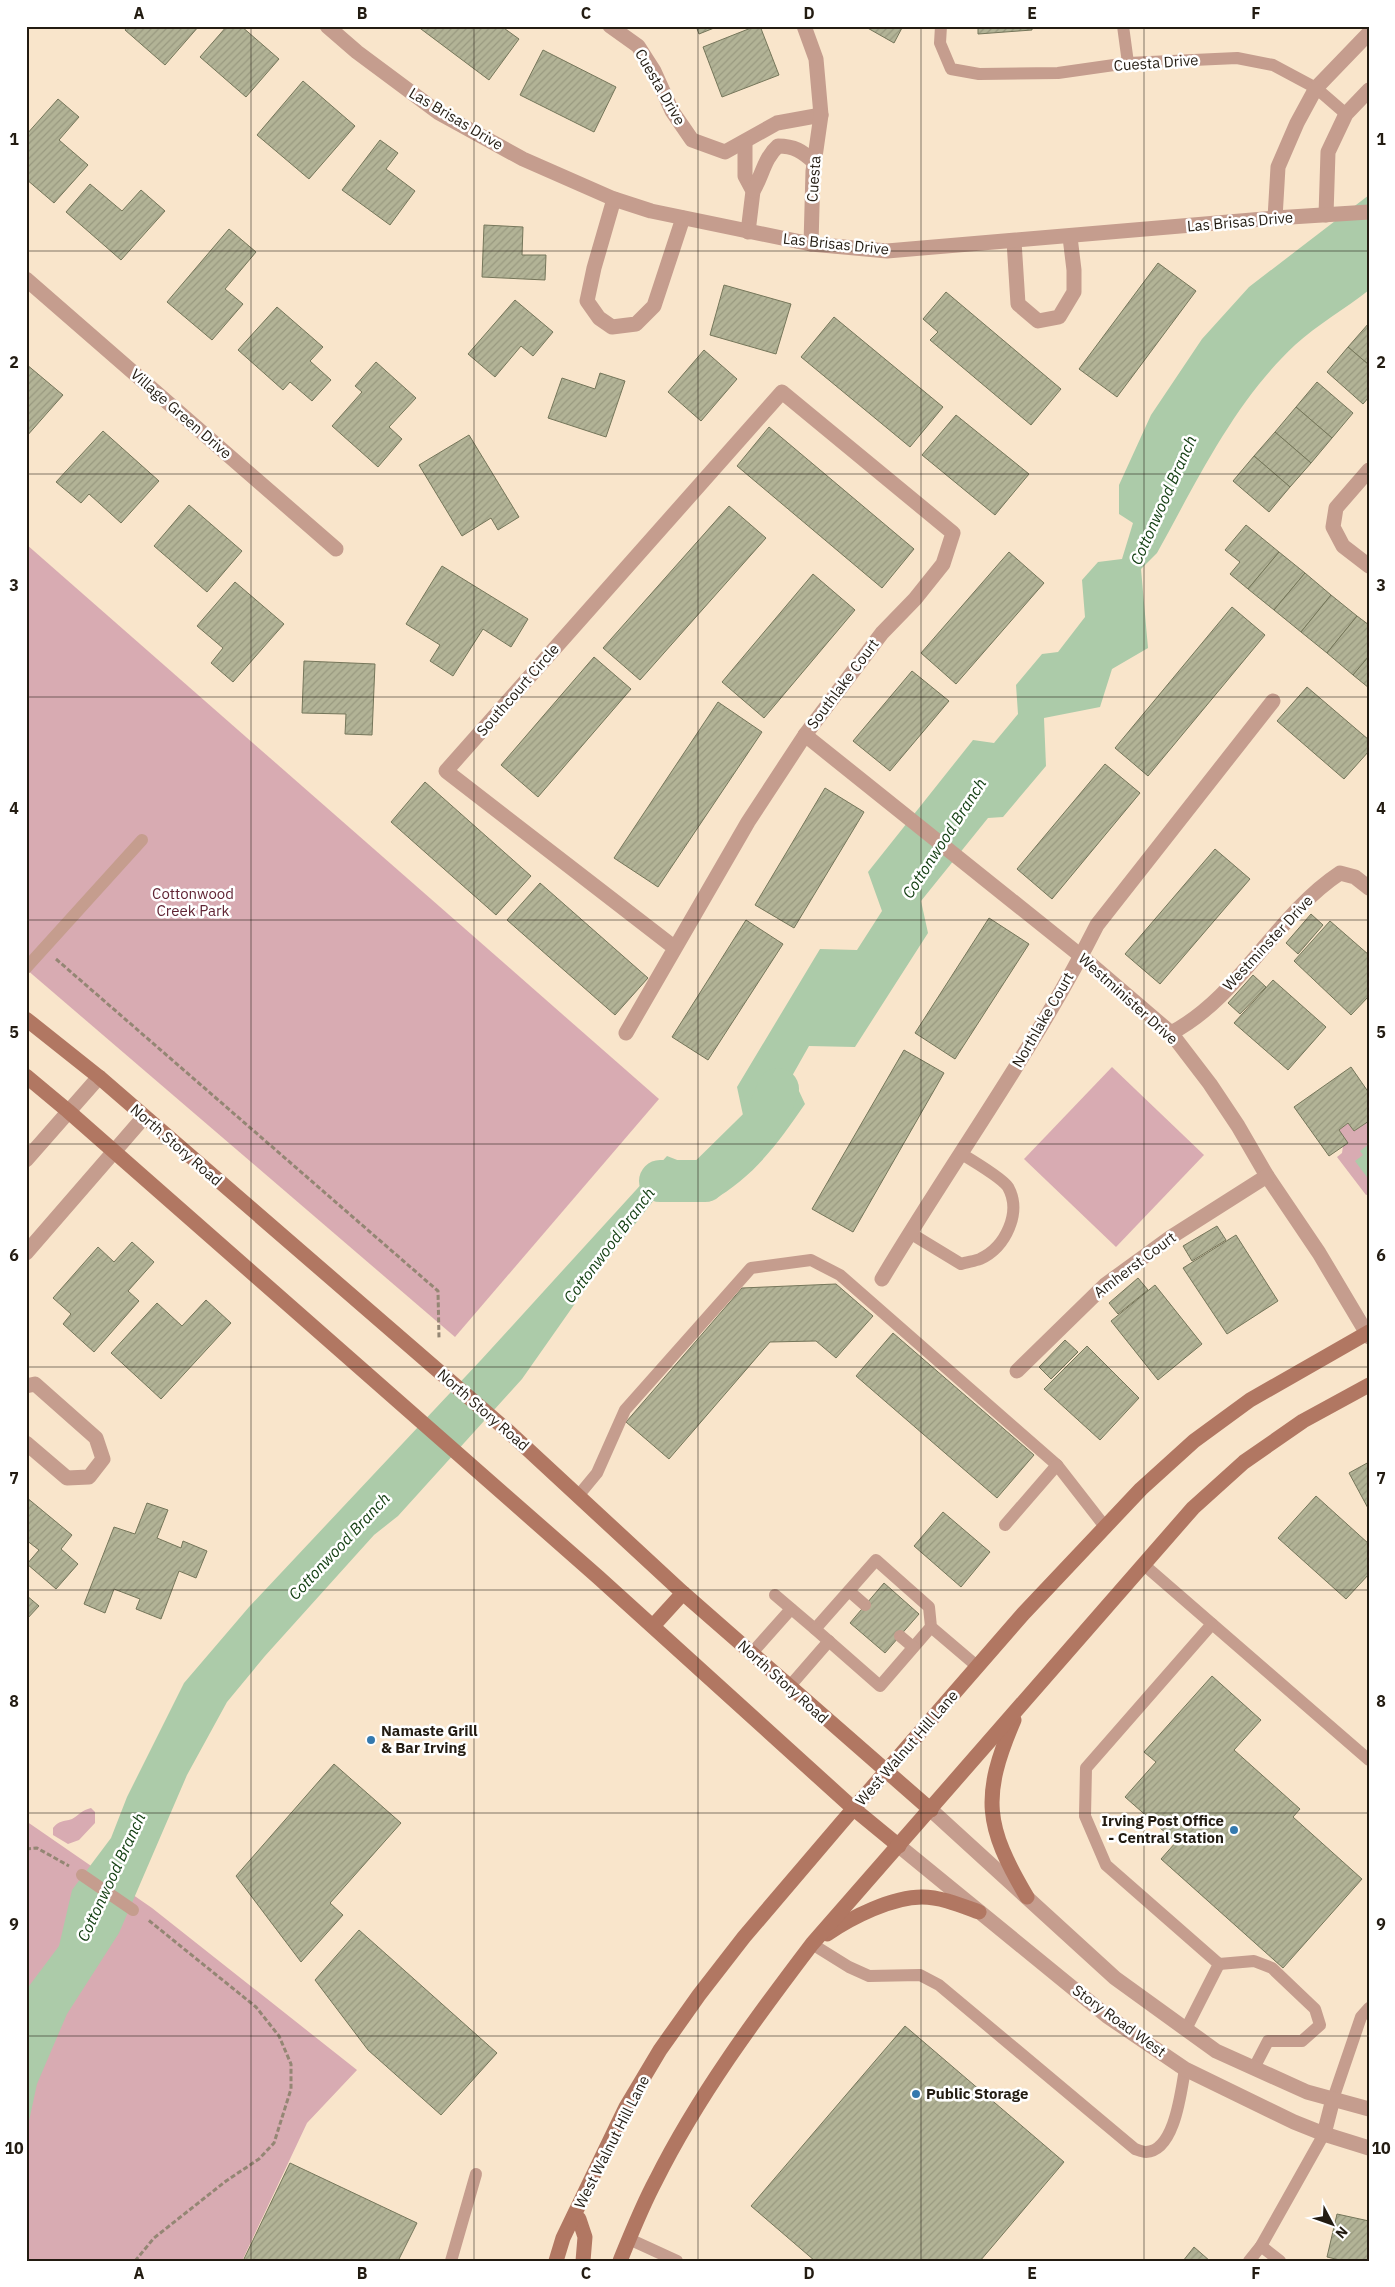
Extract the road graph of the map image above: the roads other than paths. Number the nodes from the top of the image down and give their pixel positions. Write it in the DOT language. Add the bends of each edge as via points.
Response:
graph roads {
  1 [pos="327,26"];
  2 [pos="610,26"];
  3 [pos="804,26"];
  4 [pos="941,26"];
  5 [pos="1123,26"];
  6 [pos="1369,33"];
  7 [pos="1128,63"];
  8 [pos="1316,88"];
  9 [pos="1369,90"];
  10 [pos="821,114"];
  11 [pos="1346,114"];
  12 [pos="745,143"];
  13 [pos="814,162"];
  14 [pos="753,192"];
  15 [pos="614,199"];
  16 [pos="1369,212"];
  17 [pos="1326,215"];
  18 [pos="683,218"];
  19 [pos="1275,218"];
  20 [pos="748,232"];
  21 [pos="1070,237"];
  22 [pos="1014,241"];
  23 [pos="811,244"];
  24 [pos="26,279"];
  25 [pos="782,392"];
  26 [pos="1369,470"];
  27 [pos="336,549"];
  28 [pos="1369,566"];
  29 [pos="1274,700"];
  30 [pos="805,735"];
  31 [pos="142,840"];
  32 [pos="1369,888"];
  33 [pos="675,948"];
  34 [pos="1081,956"];
  35 [pos="26,968"];
  36 [pos="26,1019"];
  37 [pos="626,1033"];
  38 [pos="1171,1033"];
  39 [pos="26,1076"];
  40 [pos="99,1077"];
  41 [pos="68,1111"];
  42 [pos="144,1118"];
  43 [pos="113,1150"];
  44 [pos="960,1153"];
  45 [pos="26,1160"];
  46 [pos="1267,1176"];
  47 [pos="910,1233"];
  48 [pos="26,1253"];
  49 [pos="882,1279"];
  50 [pos="1368,1334"];
  51 [pos="1018,1371"];
  52 [pos="1369,1385"];
  53 [pos="26,1386"];
  54 [pos="26,1443"];
  55 [pos="1057,1465"];
  56 [pos="578,1496"];
  57 [pos="1005,1525"];
  58 [pos="1106,1528"];
  59 [pos="1143,1564"];
  60 [pos="849,1591"];
  61 [pos="683,1593"];
  62 [pos="776,1595"];
  63 [pos="865,1605"];
  64 [pos="791,1608"];
  65 [pos="1212,1624"];
  66 [pos="653,1626"];
  67 [pos="931,1628"];
  68 [pos="815,1629"];
  69 [pos="900,1636"];
  70 [pos="829,1641"];
  71 [pos="914,1647"];
  72 [pos="751,1654"];
  73 [pos="978,1667"];
  74 [pos="789,1687"];
  75 [pos="1020,1707"];
  76 [pos="1369,1760"];
  77 [pos="886,1772"];
  78 [pos="854,1809"];
  79 [pos="931,1810"];
  80 [pos="899,1846"];
  81 [pos="82,1875"];
  82 [pos="1027,1897"];
  83 [pos="133,1910"];
  84 [pos="978,1912"];
  85 [pos="812,1944"];
  86 [pos="1219,1964"];
  87 [pos="1366,2015"];
  88 [pos="1186,2028"];
  89 [pos="1254,2068"];
  90 [pos="1186,2069"];
  91 [pos="1333,2099"];
  92 [pos="1369,2109"];
  93 [pos="1324,2134"];
  94 [pos="1369,2148"];
  95 [pos="476,2174"];
  96 [pos="574,2216"];
  97 [pos="629,2239"];
  98 [pos="1262,2246"];
  99 [pos="451,2261"];
  100 [pos="556,2261"];
  101 [pos="583,2261"];
  102 [pos="620,2261"];
  103 [pos="676,2261"];
  104 [pos="1249,2261"];
  105 [pos="1280,2261"];
  1 -- 15 [label="street, Las Brisas Drive" via="364,58 439,113 523,159"];
  2 -- 12 [label="street, Cuesta Drive" via="638,46 672,111 692,140 725,152"];
  3 -- 10 [label="street, Cuesta" via="816,60"];
  4 -- 7 [label="lane, Cuesta Drive" via="940,43 951,68 979,74 1058,73"];
  5 -- 7 [label="lane"];
  6 -- 8 [label="street"];
  7 -- 8 [label="lane, Cuesta Drive" via="1237,58 1273,65"];
  8 -- 11 [label="lane, Cuesta Drive"];
  8 -- 19 [label="street" via="1278,167"];
  9 -- 11 [label="street"];
  10 -- 12 [label="street, Cuesta Drive" via="777,123"];
  10 -- 13 [label="street, Cuesta"];
  11 -- 17 [label="street" via="1328,152"];
  12 -- 14 [label="street" via="745,176"];
  13 -- 14 [label="street" via="802,151 778,146 764,166"];
  13 -- 23 [label="street, Cuesta"];
  14 -- 20 [label="street"];
  15 -- 18 [label="street, Las Brisas Drive"];
  15 -- 18 [label="street" via="587,301 598,318 612,327 636,324 654,306"];
  16 -- 17 [label="street, Las Brisas Drive"];
  17 -- 19 [label="street, Las Brisas Drive"];
  18 -- 20 [label="street, Las Brisas Drive"];
  19 -- 21 [label="street, Las Brisas Drive"];
  20 -- 23 [label="street, Las Brisas Drive"];
  21 -- 22 [label="street, Las Brisas Drive"];
  21 -- 22 [label="street" via="1074,292 1060,317 1038,321 1018,304"];
  22 -- 23 [label="street, Las Brisas Drive" via="887,251"];
  24 -- 27 [label="street, Village Green Drive"];
  25 -- 30 [label="street, Southlake Court" via="953,533 942,564 915,599 882,632"];
  25 -- 33 [label="street, Southcourt Circle" via="446,771"];
  26 -- 28 [label="street" via="1336,508 1333,527 1343,546"];
  29 -- 34 [label="street, Northlake Court" via="1097,925"];
  30 -- 33 [label="street, Southlake Court" via="748,822"];
  30 -- 34 [label="street, Westminister Drive"];
  31 -- 35 [label="lane"];
  32 -- 38 [label="street, Westminster Drive" via="1355,877 1340,873 1320,887 1229,986 1188,1024"];
  33 -- 37 [label="street, Southlake Court"];
  34 -- 38 [label="street, Westminister Drive"];
  34 -- 44 [label="street, Northlake Court" via="1012,1074"];
  36 -- 40 [label="main road, North Story Road"];
  38 -- 46 [label="street, Westminister Drive" via="1210,1084"];
  39 -- 41 [label="main road"];
  40 -- 41 [label="street"];
  40 -- 42 [label="main road, North Story Road"];
  41 -- 43 [label="main road"];
  41 -- 45 [label="street"];
  42 -- 43 [label="street"];
  42 -- 56 [label="main road, North Story Road" via="509,1432"];
  43 -- 48 [label="street"];
  43 -- 66 [label="main road"];
  44 -- 47 [label="street, Northlake Court"];
  44 -- 47 [label="lane" via="1007,1186 1014,1206 1012,1225 981,1259 961,1264"];
  46 -- 50 [label="street, Westminister Drive"];
  46 -- 51 [label="street, Amherst Court" via="1171,1237 1105,1285"];
  47 -- 49 [label="street, Northlake Court"];
  50 -- 58 [label="main road, West Walnut Hill Lane" via="1250,1400 1194,1441"];
  52 -- 59 [label="main road" via="1302,1421 1244,1462 1193,1508"];
  53 -- 54 [label="street" via="35,1384 96,1438 103,1459 90,1478 67,1478"];
  55 -- 56 [label="lane" via="840,1275 811,1260 751,1268 625,1410 597,1472"];
  55 -- 57 [label="lane"];
  55 -- 58 [label="lane"];
  56 -- 61 [label="main road, North Story Road"];
  58 -- 73 [label="main road, West Walnut Hill Lane" via="1023,1614"];
  59 -- 65 [label="lane"];
  59 -- 75 [label="main road"];
  60 -- 63 [label="lane"];
  60 -- 67 [label="lane" via="876,1560 929,1607"];
  60 -- 68 [label="lane"];
  61 -- 66 [label="main road"];
  61 -- 72 [label="main road, North Story Road"];
  62 -- 64 [label="lane"];
  64 -- 68 [label="lane"];
  64 -- 72 [label="lane"];
  65 -- 76 [label="lane"];
  65 -- 86 [label="lane" via="1086,1768 1085,1816 1106,1865"];
  66 -- 78 [label="main road"];
  67 -- 71 [label="lane"];
  67 -- 73 [label="lane"];
  68 -- 70 [label="lane"];
  69 -- 71 [label="lane"];
  70 -- 71 [label="lane" via="880,1686"];
  70 -- 74 [label="lane"];
  72 -- 74 [label="main road, North Story Road"];
  73 -- 77 [label="main road, West Walnut Hill Lane"];
  74 -- 77 [label="main road, North Story Road"];
  75 -- 79 [label="main road"];
  75 -- 82 [label="main road" via="1000,1752 992,1784 991,1812 1006,1862"];
  77 -- 78 [label="main road, West Walnut Hill Lane"];
  77 -- 79 [label="main road, North Story Road"];
  78 -- 80 [label="main road"];
  78 -- 96 [label="main road, West Walnut Hill Lane" via="744,1937 660,2050 626,2107"];
  79 -- 80 [label="main road"];
  79 -- 82 [label="street"];
  80 -- 84 [label="street, Story Road West"];
  80 -- 85 [label="main road"];
  81 -- 83 [label="lane"];
  82 -- 88 [label="street" via="1115,1978"];
  84 -- 85 [label="main road" via="943,1900 915,1898 858,1916"];
  84 -- 90 [label="street, Story Road West" via="1107,2016"];
  85 -- 90 [label="lane" via="869,1976 920,1975 939,1985 1135,2149 1146,2152 1159,2147 1168,2136"];
  85 -- 97 [label="main road" via="734,2050 684,2128"];
  86 -- 88 [label="lane"];
  86 -- 89 [label="lane" via="1254,1961 1272,1968 1315,2009 1318,2017 1320,2025 1302,2041 1268,2041"];
  87 -- 91 [label="lane"];
  88 -- 89 [label="street" via="1216,2051"];
  89 -- 91 [label="street" via="1307,2092"];
  90 -- 93 [label="street, Story Road West"];
  91 -- 92 [label="street"];
  91 -- 93 [label="street"];
  93 -- 94 [label="street, Story Road West"];
  93 -- 98 [label="lane"];
  95 -- 99 [label="lane"];
  96 -- 100 [label="main road, West Walnut Hill Lane"];
  96 -- 101 [label="main road" via="579,2219 585,2237"];
  97 -- 102 [label="main road"];
  97 -- 103 [label="lane"];
  98 -- 104 [label="lane"];
  98 -- 105 [label="lane"];
}
